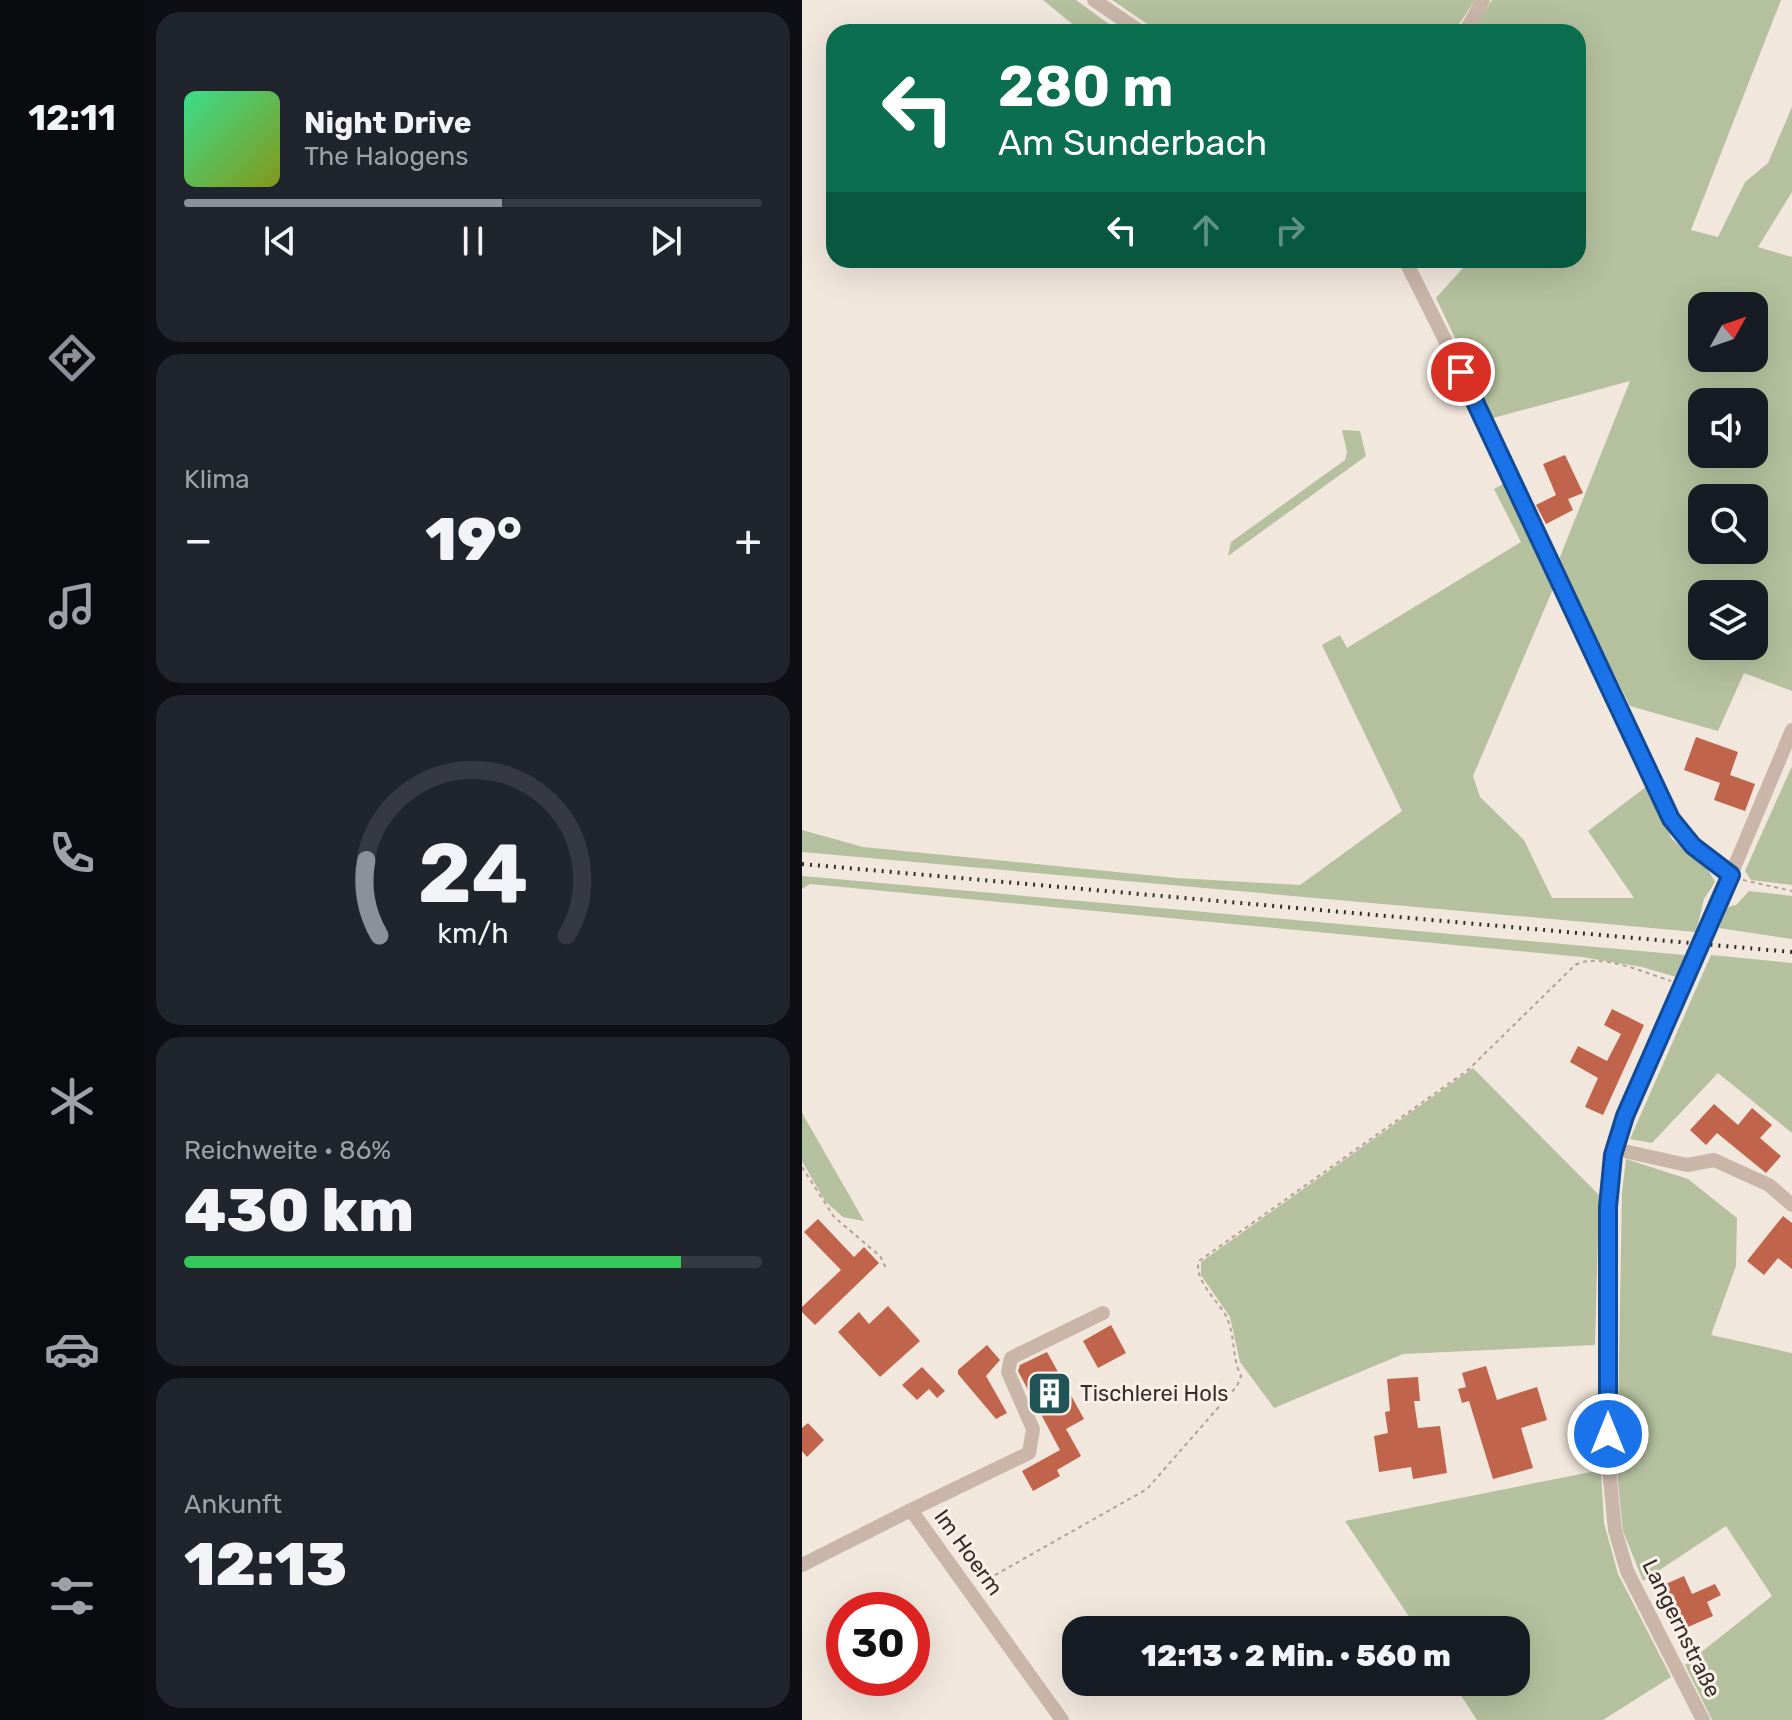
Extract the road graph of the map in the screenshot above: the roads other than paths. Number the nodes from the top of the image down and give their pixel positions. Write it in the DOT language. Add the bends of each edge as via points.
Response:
graph roads {
  1 [pos="1094,0"];
  2 [pos="1483,0"];
  3 [pos="1129,24"];
  4 [pos="1470,24"];
  5 [pos="1409,268"];
  6 [pos="1792,730"];
  7 [pos="1731,875"];
  8 [pos="1615,1149"];
  9 [pos="1792,1205"];
  10 [pos="1103,1313"];
  11 [pos="911,1510"];
  12 [pos="802,1565"];
  13 [pos="1062,1720"];
  14 [pos="1703,1720"];
  1 -- 3 [label="street"];
  2 -- 4 [label="street"];
  5 -- 7 [label="street" via="1671,819 1693,846"];
  6 -- 7 [label="street, Langernstraße"];
  7 -- 8 [label="street, Langernstraße, bridge"];
  8 -- 9 [label="street" via="1687,1165 1714,1160 1769,1185"];
  8 -- 14 [label="street, Langernstraße" via="1608,1207 1608,1301 1609,1469 1615,1530 1627,1571"];
  10 -- 11 [label="street" via="1011,1358 1008,1372 1033,1429 1029,1453"];
  11 -- 12 [label="street, Im Hoerm"];
  11 -- 13 [label="street, Im Hoerm"];
}
